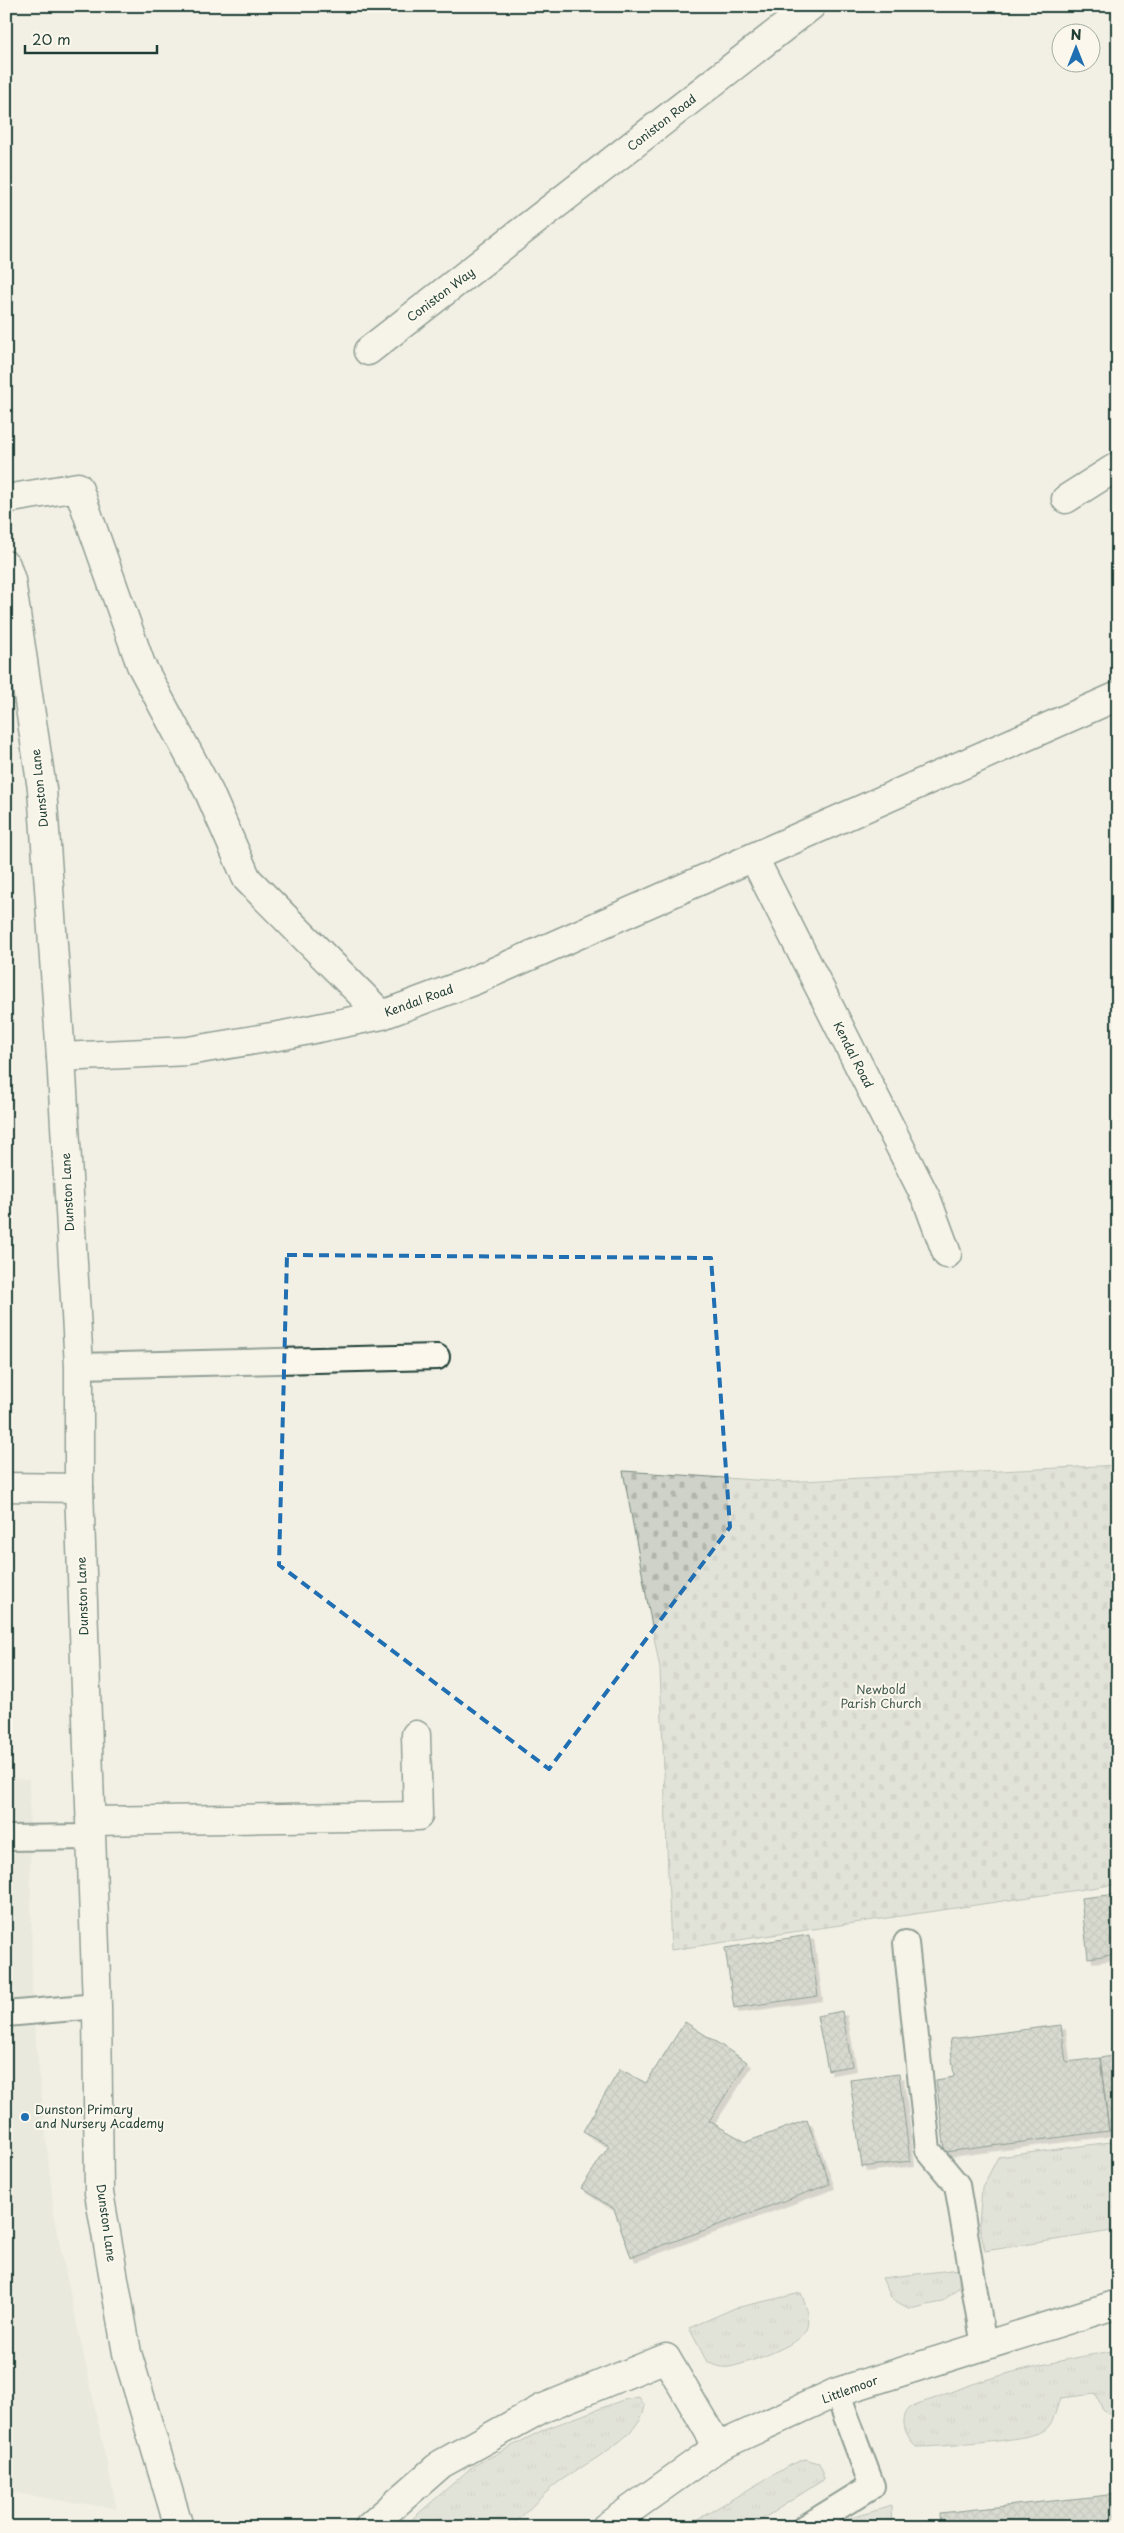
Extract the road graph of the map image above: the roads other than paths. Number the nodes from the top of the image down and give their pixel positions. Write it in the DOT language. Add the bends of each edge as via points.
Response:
graph roads {
  1 [pos="811,6"];
  2 [pos="514,240"];
  3 [pos="368,351"];
  4 [pos="1118,466"];
  5 [pos="6,499"];
  6 [pos="1066,499"];
  7 [pos="6,565"];
  8 [pos="1118,696"];
  9 [pos="754,858"];
  10 [pos="382,1015"];
  11 [pos="61,1057"];
  12 [pos="947,1254"];
  13 [pos="437,1357"];
  14 [pos="79,1366"];
  15 [pos="6,1487"];
  16 [pos="80,1488"];
  17 [pos="416,1735"];
  18 [pos="91,1829"];
  19 [pos="6,1838"];
  20 [pos="906,1943"];
  21 [pos="97,2006"];
  22 [pos="6,2014"];
  23 [pos="1118,2304"];
  24 [pos="984,2346"];
  25 [pos="837,2392"];
  26 [pos="718,2447"];
  27 [pos="179,2527"];
  28 [pos="369,2527"];
  29 [pos="606,2527"];
  30 [pos="806,2527"];
  1 -- 2 [label="street, Coniston Road"];
  2 -- 3 [label="street, Coniston Way"];
  4 -- 6 [label="street"];
  5 -- 10 [label="street" via="78,487 141,665 209,792 247,879"];
  7 -- 11 [label="street, Dunston Lane" via="11,580 42,789"];
  8 -- 9 [label="street, Kendal Road"];
  9 -- 10 [label="street, Kendal Road" via="473,981"];
  9 -- 12 [label="street, Kendal Road" via="927,1200"];
  10 -- 11 [label="street, Kendal Road" via="188,1051"];
  11 -- 14 [label="street, Dunston Lane"];
  13 -- 14 [label="lane"];
  14 -- 16 [label="street, Dunston Lane"];
  15 -- 16 [label="street"];
  16 -- 18 [label="street, Dunston Lane"];
  17 -- 18 [label="street" via="418,1816"];
  18 -- 19 [label="lane"];
  18 -- 21 [label="street, Dunston Lane"];
  20 -- 24 [label="lane" via="928,2150 957,2185"];
  21 -- 22 [label="lane"];
  21 -- 27 [label="street, Dunston Lane" via="99,2193 127,2353"];
  23 -- 24 [label="street, Littlemoor"];
  24 -- 25 [label="street, Littlemoor"];
  25 -- 26 [label="street, Littlemoor"];
  25 -- 30 [label="lane" via="872,2486"];
  26 -- 28 [label="street" via="666,2358 541,2408 441,2464"];
  26 -- 29 [label="street, Littlemoor"];
}
